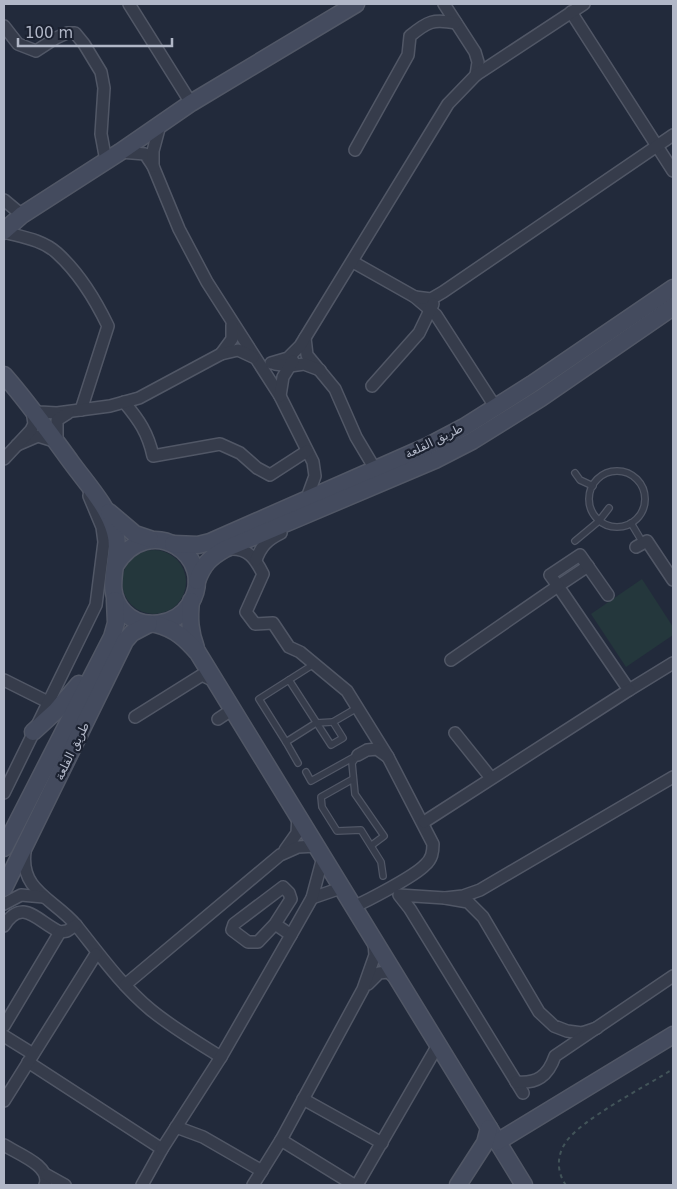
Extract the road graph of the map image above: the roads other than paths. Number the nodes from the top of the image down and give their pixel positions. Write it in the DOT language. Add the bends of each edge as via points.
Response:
graph roads {
  1 [pos="130,4"];
  2 [pos="356,4"];
  3 [pos="444,4"];
  4 [pos="584,4"];
  5 [pos="571,12"];
  6 [pos="456,23"];
  7 [pos="4,26"];
  8 [pos="475,52"];
  9 [pos="503,57"];
  10 [pos="476,75"];
  11 [pos="191,103"];
  12 [pos="160,125"];
  13 [pos="673,135"];
  14 [pos="656,145"];
  15 [pos="354,150"];
  16 [pos="120,152"];
  17 [pos="106,161"];
  18 [pos="154,166"];
  19 [pos="673,171"];
  20 [pos="4,200"];
  21 [pos="22,215"];
  22 [pos="4,231"];
  23 [pos="353,262"];
  24 [pos="673,281"];
  25 [pos="673,288"];
  26 [pos="443,292"];
  27 [pos="415,297"];
  28 [pos="673,307"];
  29 [pos="429,309"];
  30 [pos="634,315"];
  31 [pos="232,324"];
  32 [pos="444,328"];
  33 [pos="419,333"];
  34 [pos="302,342"];
  35 [pos="221,354"];
  36 [pos="253,356"];
  37 [pos="271,363"];
  38 [pos="290,366"];
  39 [pos="320,370"];
  40 [pos="4,375"];
  41 [pos="372,386"];
  42 [pos="280,396"];
  43 [pos="124,402"];
  44 [pos="496,408"];
  45 [pos="32,410"];
  46 [pos="77,411"];
  47 [pos="56,442"];
  48 [pos="17,444"];
  49 [pos="307,451"];
  50 [pos="4,459"];
  51 [pos="375,468"];
  52 [pos="575,473"];
  53 [pos="388,480"];
  54 [pos="593,486"];
  55 [pos="90,488"];
  56 [pos="307,498"];
  57 [pos="101,503"];
  58 [pos="609,508"];
  59 [pos="599,521"];
  60 [pos="631,523"];
  61 [pos="150,539"];
  62 [pos="575,541"];
  63 [pos="173,544"];
  64 [pos="639,545"];
  65 [pos="224,550"];
  66 [pos="256,560"];
  67 [pos="115,566"];
  68 [pos="673,580"];
  69 [pos="197,581"];
  70 [pos="558,586"];
  71 [pos="608,595"];
  72 [pos="115,598"];
  73 [pos="192,601"];
  74 [pos="153,624"];
  75 [pos="198,653"];
  76 [pos="451,660"];
  77 [pos="97,663"];
  78 [pos="673,663"];
  79 [pos="314,664"];
  80 [pos="193,679"];
  81 [pos="4,680"];
  82 [pos="289,680"];
  83 [pos="216,682"];
  84 [pos="629,690"];
  85 [pos="48,702"];
  86 [pos="357,708"];
  87 [pos="233,710"];
  88 [pos="135,717"];
  89 [pos="218,719"];
  90 [pos="333,722"];
  91 [pos="316,723"];
  92 [pos="32,732"];
  93 [pos="455,733"];
  94 [pos="286,742"];
  95 [pos="358,755"];
  96 [pos="388,757"];
  97 [pos="298,763"];
  98 [pos="306,772"];
  99 [pos="673,777"];
  100 [pos="491,778"];
  101 [pos="353,779"];
  102 [pos="4,793"];
  103 [pos="298,815"];
  104 [pos="424,822"];
  105 [pos="26,844"];
  106 [pos="372,845"];
  107 [pos="4,848"];
  108 [pos="320,851"];
  109 [pos="280,855"];
  110 [pos="382,876"];
  111 [pos="4,888"];
  112 [pos="341,888"];
  113 [pos="397,890"];
  114 [pos="44,897"];
  115 [pos="423,897"];
  116 [pos="312,898"];
  117 [pos="445,898"];
  118 [pos="4,904"];
  119 [pos="353,907"];
  120 [pos="417,921"];
  121 [pos="275,924"];
  122 [pos="76,925"];
  123 [pos="4,926"];
  124 [pos="60,932"];
  125 [pos="292,934"];
  126 [pos="373,938"];
  127 [pos="96,954"];
  128 [pos="673,976"];
  129 [pos="398,980"];
  130 [pos="125,985"];
  131 [pos="363,989"];
  132 [pos="4,1026"];
  133 [pos="597,1028"];
  134 [pos="673,1035"];
  135 [pos="4,1036"];
  136 [pos="438,1045"];
  137 [pos="221,1057"];
  138 [pos="30,1058"];
  139 [pos="516,1082"];
  140 [pos="523,1093"];
  141 [pos="303,1099"];
  142 [pos="4,1100"];
  143 [pos="176,1127"];
  144 [pos="495,1139"];
  145 [pos="281,1140"];
  146 [pos="382,1143"];
  147 [pos="4,1145"];
  148 [pos="162,1149"];
  149 [pos="262,1171"];
  150 [pos="46,1180"];
  151 [pos="65,1185"];
  152 [pos="142,1185"];
  153 [pos="253,1185"];
  154 [pos="356,1185"];
  155 [pos="458,1185"];
  156 [pos="524,1185"];
  1 -- 11 [label="street"];
  2 -- 11 [label="main road"];
  3 -- 6 [label="street"];
  4 -- 5 [label="street"];
  5 -- 9 [label="street"];
  5 -- 14 [label="street"];
  6 -- 8 [label="street"];
  6 -- 15 [label="street" via="428,22 410,36 408,55"];
  7 -- 17 [label="street" via="18,44 36,51 67,33 75,33 84,44 102,72 101,134"];
  8 -- 9 [label="street" via="487,58"];
  8 -- 10 [label="street" via="478,62"];
  9 -- 10 [label="street"];
  10 -- 23 [label="street" via="448,104"];
  11 -- 12 [label="main road"];
  12 -- 16 [label="main road"];
  12 -- 18 [label="street" via="153,151"];
  13 -- 14 [label="street"];
  14 -- 19 [label="street"];
  14 -- 26 [label="street"];
  16 -- 17 [label="main road"];
  16 -- 18 [label="street" via="145,154"];
  17 -- 21 [label="main road"];
  18 -- 31 [label="street" via="179,229"];
  20 -- 21 [label="street"];
  21 -- 22 [label="main road"];
  22 -- 46 [label="street" via="34,240 57,252 94,301 108,326"];
  23 -- 27 [label="street"];
  23 -- 34 [label="street"];
  24 -- 30 [label="street" via="654,294"];
  25 -- 30 [label="main road, طريق القلعة"];
  26 -- 27 [label="street" via="431,299"];
  26 -- 29 [label="street"];
  27 -- 29 [label="street"];
  28 -- 53 [label="main road, طريق القلعة" via="479,437"];
  29 -- 32 [label="street"];
  29 -- 33 [label="street"];
  30 -- 44 [label="main road, طريق القلعة"];
  31 -- 35 [label="street" via="232,339"];
  31 -- 36 [label="street"];
  32 -- 33 [label="street" via="433,325"];
  32 -- 44 [label="street"];
  33 -- 41 [label="street"];
  34 -- 37 [label="street" via="288,358"];
  34 -- 38 [label="street"];
  34 -- 39 [label="street" via="307,355"];
  35 -- 36 [label="street" via="238,350"];
  35 -- 43 [label="street" via="139,398"];
  36 -- 37 [label="street"];
  36 -- 42 [label="street"];
  37 -- 38 [label="street"];
  38 -- 39 [label="street" via="304,364"];
  38 -- 42 [label="street" via="283,377"];
  39 -- 51 [label="street" via="335,389 356,437"];
  40 -- 45 [label="main road"];
  42 -- 49 [label="street"];
  43 -- 46 [label="street"];
  43 -- 49 [label="street" via="142,424 153,456 220,444 240,453 270,475"];
  44 -- 51 [label="main road, طريق القلعة" via="428,446"];
  45 -- 46 [label="street" via="48,413"];
  45 -- 47 [label="main road"];
  45 -- 48 [label="street" via="34,424"];
  46 -- 47 [label="street" via="57,420"];
  47 -- 48 [label="street" via="38,436"];
  47 -- 55 [label="main road"];
  48 -- 50 [label="street"];
  49 -- 56 [label="street" via="315,476"];
  51 -- 56 [label="main road, طريق القلعة"];
  52 -- 54 [label="lane" via="580,480"];
  53 -- 65 [label="main road, طريق القلعة"];
  53 -- 66 [label="street" via="268,540"];
  54 -- 59 [label="lane" via="589,503"];
  54 -- 60 [label="lane" via="605,474 616,471 626,472 637,479 642,486 645,503 642,512"];
  55 -- 57 [label="main road"];
  55 -- 85 [label="street" via="89,496 102,527 104,542 96,605"];
  56 -- 63 [label="main road, طريق القلعة" via="210,542"];
  57 -- 61 [label="main road" via="126,528"];
  57 -- 67 [label="main road" via="117,538"];
  58 -- 59 [label="lane"];
  59 -- 60 [label="lane" via="618,527"];
  59 -- 62 [label="lane"];
  60 -- 64 [label="lane"];
  61 -- 63 [label="main road"];
  61 -- 67 [label="main road" via="134,544"];
  63 -- 69 [label="main road" via="191,560"];
  64 -- 68 [label="street" via="647,541"];
  65 -- 66 [label="street" via="246,551"];
  65 -- 69 [label="main road, طريق القلعة" via="203,565"];
  66 -- 79 [label="street" via="263,574 246,612 255,624 273,623 289,647"];
  67 -- 72 [label="main road" via="112,582"];
  69 -- 73 [label="main road"];
  70 -- 71 [label="street" via="550,575 580,555"];
  70 -- 76 [label="street"];
  70 -- 84 [label="street"];
  72 -- 74 [label="main road" via="124,612 136,620"];
  72 -- 77 [label="main road, طريق القلعة" via="116,623"];
  73 -- 74 [label="main road" via="177,618"];
  73 -- 75 [label="main road" via="189,618"];
  74 -- 75 [label="main road" via="172,628"];
  74 -- 105 [label="main road, طريق القلعة" via="132,632 125,641"];
  75 -- 80 [label="street"];
  75 -- 83 [label="main road"];
  77 -- 92 [label="main road" via="56,711"];
  77 -- 107 [label="main road, طريق القلعة"];
  78 -- 84 [label="street"];
  79 -- 82 [label="lane"];
  79 -- 86 [label="street" via="346,691"];
  80 -- 83 [label="street" via="202,675"];
  80 -- 88 [label="street"];
  81 -- 85 [label="street"];
  82 -- 91 [label="lane"];
  82 -- 94 [label="lane" via="259,699"];
  83 -- 87 [label="main road"];
  84 -- 100 [label="street"];
  85 -- 92 [label="street"];
  86 -- 90 [label="lane"];
  86 -- 96 [label="street"];
  87 -- 89 [label="street"];
  87 -- 103 [label="main road"];
  90 -- 91 [label="lane"];
  90 -- 91 [label="lane" via="343,738 331,745"];
  91 -- 94 [label="lane"];
  92 -- 102 [label="street"];
  93 -- 100 [label="street"];
  94 -- 97 [label="lane"];
  95 -- 96 [label="street" via="378,749"];
  95 -- 98 [label="lane" via="311,781"];
  95 -- 101 [label="lane" via="352,763"];
  96 -- 104 [label="street"];
  99 -- 117 [label="street" via="480,890"];
  100 -- 104 [label="street"];
  101 -- 106 [label="lane" via="355,794 384,836"];
  101 -- 106 [label="lane" via="321,797 322,807 338,831 361,830"];
  103 -- 108 [label="main road"];
  103 -- 109 [label="street" via="294,840"];
  104 -- 113 [label="street" via="433,844 432,855 425,866"];
  105 -- 111 [label="main road, طريق القلعة"];
  105 -- 114 [label="street" via="24,867 27,877"];
  106 -- 110 [label="lane" via="381,862"];
  108 -- 109 [label="street" via="298,847"];
  108 -- 112 [label="main road"];
  108 -- 116 [label="street"];
  109 -- 130 [label="street"];
  112 -- 116 [label="street"];
  112 -- 119 [label="main road"];
  113 -- 115 [label="street"];
  113 -- 119 [label="street"];
  113 -- 120 [label="street"];
  114 -- 118 [label="street" via="21,895"];
  114 -- 122 [label="street"];
  115 -- 117 [label="street"];
  115 -- 120 [label="street" via="415,907"];
  116 -- 125 [label="street"];
  117 -- 133 [label="street" via="468,902 483,917 539,1012 554,1026 582,1033"];
  119 -- 126 [label="main road"];
  120 -- 139 [label="street"];
  121 -- 121 [label="street" via="258,942 248,942 232,930 234,924 283,887 291,899"];
  121 -- 125 [label="street"];
  122 -- 124 [label="street"];
  122 -- 127 [label="street"];
  123 -- 124 [label="street" via="12,915 28,912"];
  124 -- 132 [label="street"];
  125 -- 137 [label="street"];
  126 -- 129 [label="main road"];
  126 -- 131 [label="street" via="375,955"];
  127 -- 130 [label="street"];
  127 -- 138 [label="street"];
  128 -- 133 [label="street"];
  129 -- 131 [label="street" via="388,972 379,973"];
  129 -- 136 [label="main road"];
  130 -- 137 [label="street" via="175,1029"];
  131 -- 141 [label="street"];
  133 -- 139 [label="street" via="555,1056 542,1077 529,1083"];
  134 -- 144 [label="main road"];
  135 -- 138 [label="street"];
  136 -- 144 [label="main road"];
  136 -- 146 [label="street"];
  137 -- 143 [label="street"];
  138 -- 142 [label="street"];
  138 -- 148 [label="street"];
  139 -- 140 [label="street"];
  141 -- 145 [label="street"];
  141 -- 146 [label="street"];
  143 -- 148 [label="street"];
  143 -- 149 [label="street" via="203,1137"];
  144 -- 155 [label="main road" via="480,1151"];
  144 -- 156 [label="main road"];
  145 -- 149 [label="street"];
  145 -- 154 [label="street"];
  146 -- 154 [label="street"];
  147 -- 150 [label="street" via="39,1166"];
  148 -- 152 [label="street"];
  149 -- 153 [label="street"];
  150 -- 151 [label="street"];
}
